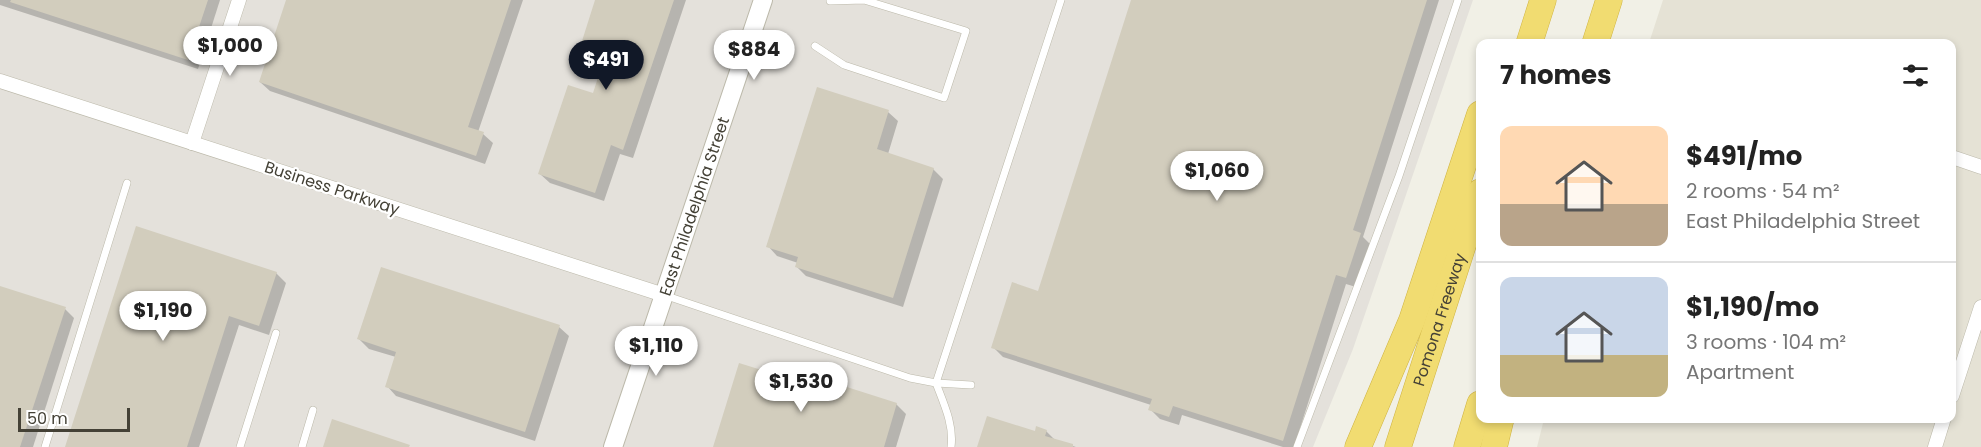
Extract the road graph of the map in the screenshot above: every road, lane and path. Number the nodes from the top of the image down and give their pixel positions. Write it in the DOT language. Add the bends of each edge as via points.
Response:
graph roads {
  1 [pos="239,0"];
  2 [pos="763,0"];
  3 [pos="1061,0"];
  4 [pos="1458,0"];
  5 [pos="1543,0"];
  6 [pos="1609,0"];
  7 [pos="830,1"];
  8 [pos="1531,39"];
  9 [pos="1597,39"];
  10 [pos="815,46"];
  11 [pos="0,81"];
  12 [pos="1476,126"];
  13 [pos="192,143"];
  14 [pos="1956,158"];
  15 [pos="1981,167"];
  16 [pos="127,183"];
  17 [pos="1476,204"];
  18 [pos="664,295"];
  19 [pos="1981,307"];
  20 [pos="276,333"];
  21 [pos="1957,364"];
  22 [pos="936,383"];
  23 [pos="971,385"];
  24 [pos="314,410"];
  25 [pos="1476,417"];
  26 [pos="1500,423"];
  27 [pos="1942,423"];
  28 [pos="45,447"];
  29 [pos="240,447"];
  30 [pos="302,447"];
  31 [pos="613,447"];
  32 [pos="951,447"];
  33 [pos="1297,447"];
  34 [pos="1358,447"];
  35 [pos="1398,447"];
  36 [pos="1467,447"];
  37 [pos="1494,447"];
  38 [pos="1935,447"];
  1 -- 13 [label="street"];
  2 -- 18 [label="street, East Philadelphia Street"];
  3 -- 22 [label="lane"];
  4 -- 33 [label="lane" via="1399,176"];
  5 -- 8 [label="highway"];
  6 -- 9 [label="highway"];
  7 -- 10 [label="lane" via="864,0 966,31 944,98 844,65"];
  11 -- 13 [label="street, Business Parkway"];
  12 -- 34 [label="highway" via="1412,320"];
  13 -- 18 [label="street, Business Parkway"];
  14 -- 15 [label="street"];
  16 -- 28 [label="lane"];
  17 -- 35 [label="highway, Pomona Freeway"];
  18 -- 22 [label="lane" via="910,378"];
  18 -- 31 [label="street, East Philadelphia Street"];
  19 -- 21 [label="street"];
  20 -- 29 [label="lane"];
  22 -- 23 [label="lane"];
  22 -- 32 [label="lane" via="947,413"];
  24 -- 30 [label="lane"];
  25 -- 36 [label="highway"];
  26 -- 37 [label="highway"];
  27 -- 38 [label="street"];
}
